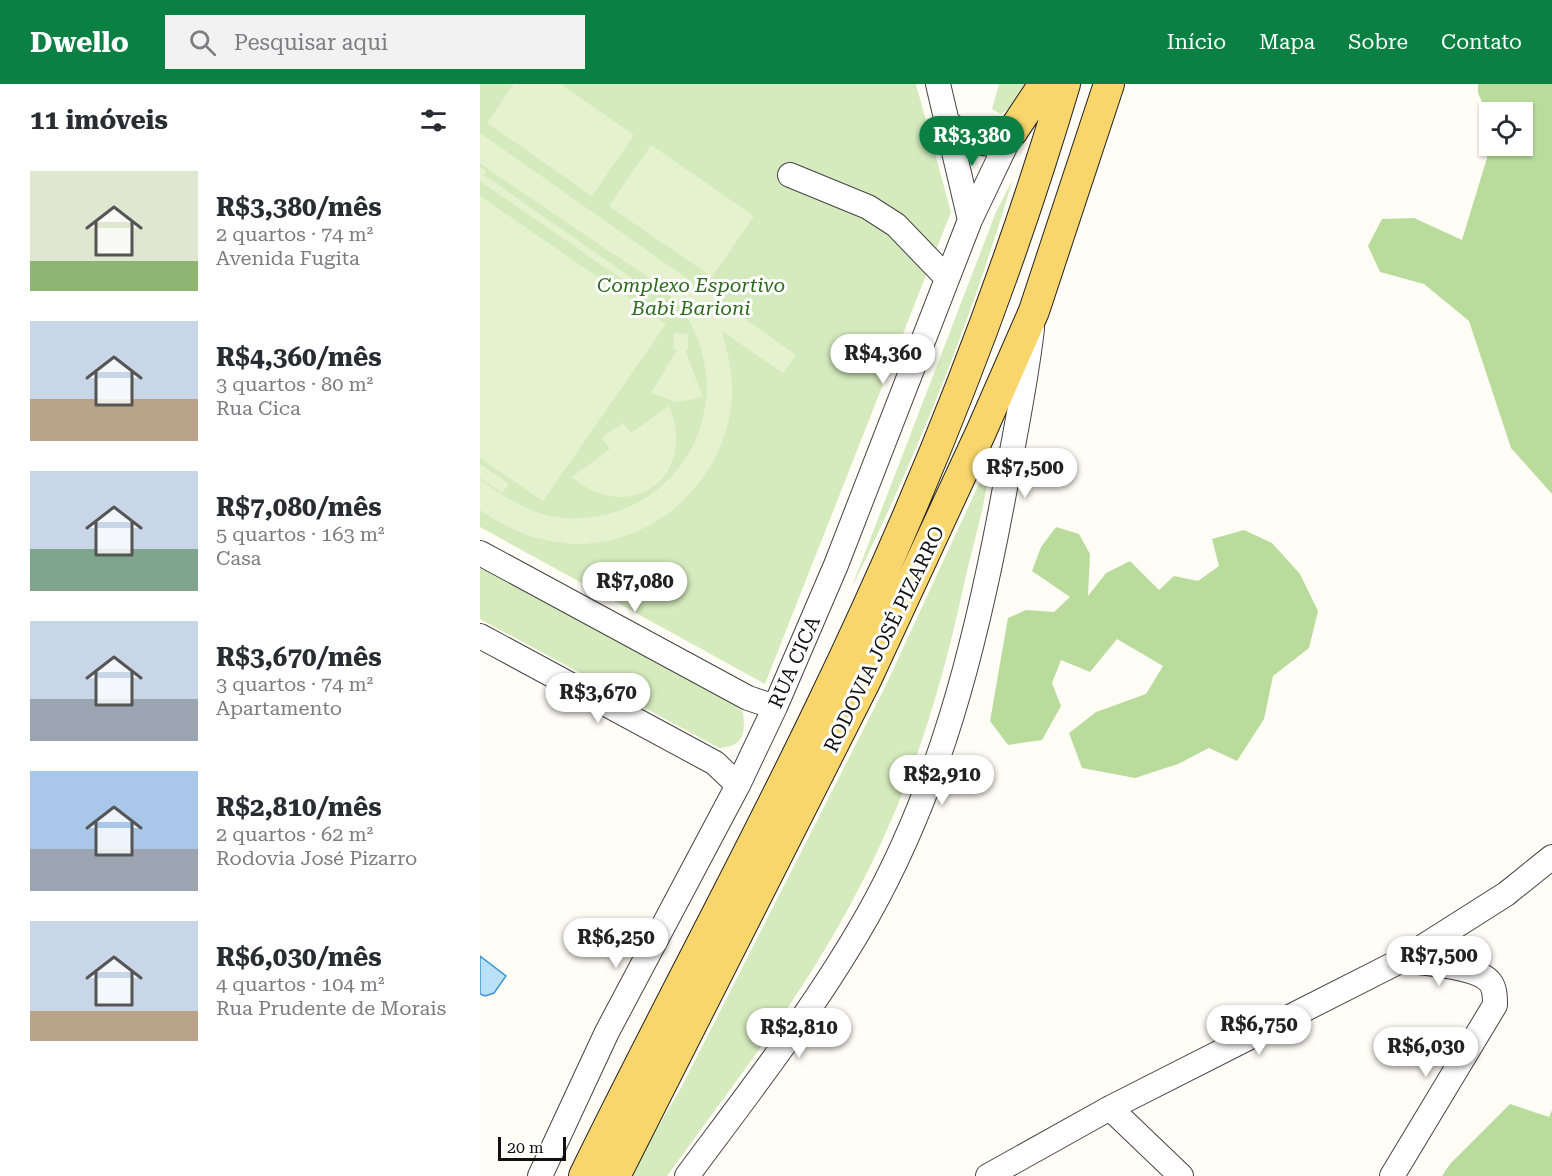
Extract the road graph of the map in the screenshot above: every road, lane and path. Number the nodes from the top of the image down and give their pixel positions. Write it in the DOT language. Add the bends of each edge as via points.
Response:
graph roads {
  1 [pos="938,84"];
  2 [pos="1044,84"];
  3 [pos="1065,84"];
  4 [pos="1109,84"];
  5 [pos="947,122"];
  6 [pos="1012,132"];
  7 [pos="790,175"];
  8 [pos="969,220"];
  9 [pos="947,278"];
  10 [pos="1034,312"];
  11 [pos="480,553"];
  12 [pos="480,636"];
  13 [pos="775,707"];
  14 [pos="738,784"];
  15 [pos="1552,857"];
  16 [pos="1402,960"];
  17 [pos="1110,1108"];
  18 [pos="540,1176"];
  19 [pos="584,1176"];
  20 [pos="615,1176"];
  21 [pos="687,1176"];
  22 [pos="988,1176"];
  23 [pos="1182,1176"];
  24 [pos="1392,1176"];
  1 -- 5 [label="street"];
  2 -- 6 [label="main road"];
  3 -- 19 [label="main road, RODOVIA JOSÉ PIZARRO" via="928,468 821,705"];
  4 -- 10 [label="main road, RODOVIA JOSÉ PIZARRO"];
  5 -- 6 [label="street" via="984,144 1002,142"];
  5 -- 8 [label="street"];
  6 -- 8 [label="street, RUA CICA"];
  7 -- 9 [label="street" via="868,207 896,225"];
  8 -- 9 [label="street, RUA CICA"];
  9 -- 13 [label="street, RUA CICA" via="836,565"];
  10 -- 20 [label="main road, RODOVIA JOSÉ PIZARRO" via="866,680"];
  10 -- 21 [label="street" via="1027,374 983,604 965,678 936,768 868,914 823,988"];
  11 -- 13 [label="street" via="748,698"];
  12 -- 14 [label="street" via="715,763"];
  13 -- 14 [label="street, RUA CICA"];
  14 -- 18 [label="street, RUA CICA" via="607,1032"];
  15 -- 16 [label="street" via="1506,894"];
  16 -- 17 [label="street"];
  16 -- 24 [label="street" via="1479,973 1491,983 1495,1005"];
  17 -- 22 [label="street"];
  17 -- 23 [label="street"];
}
